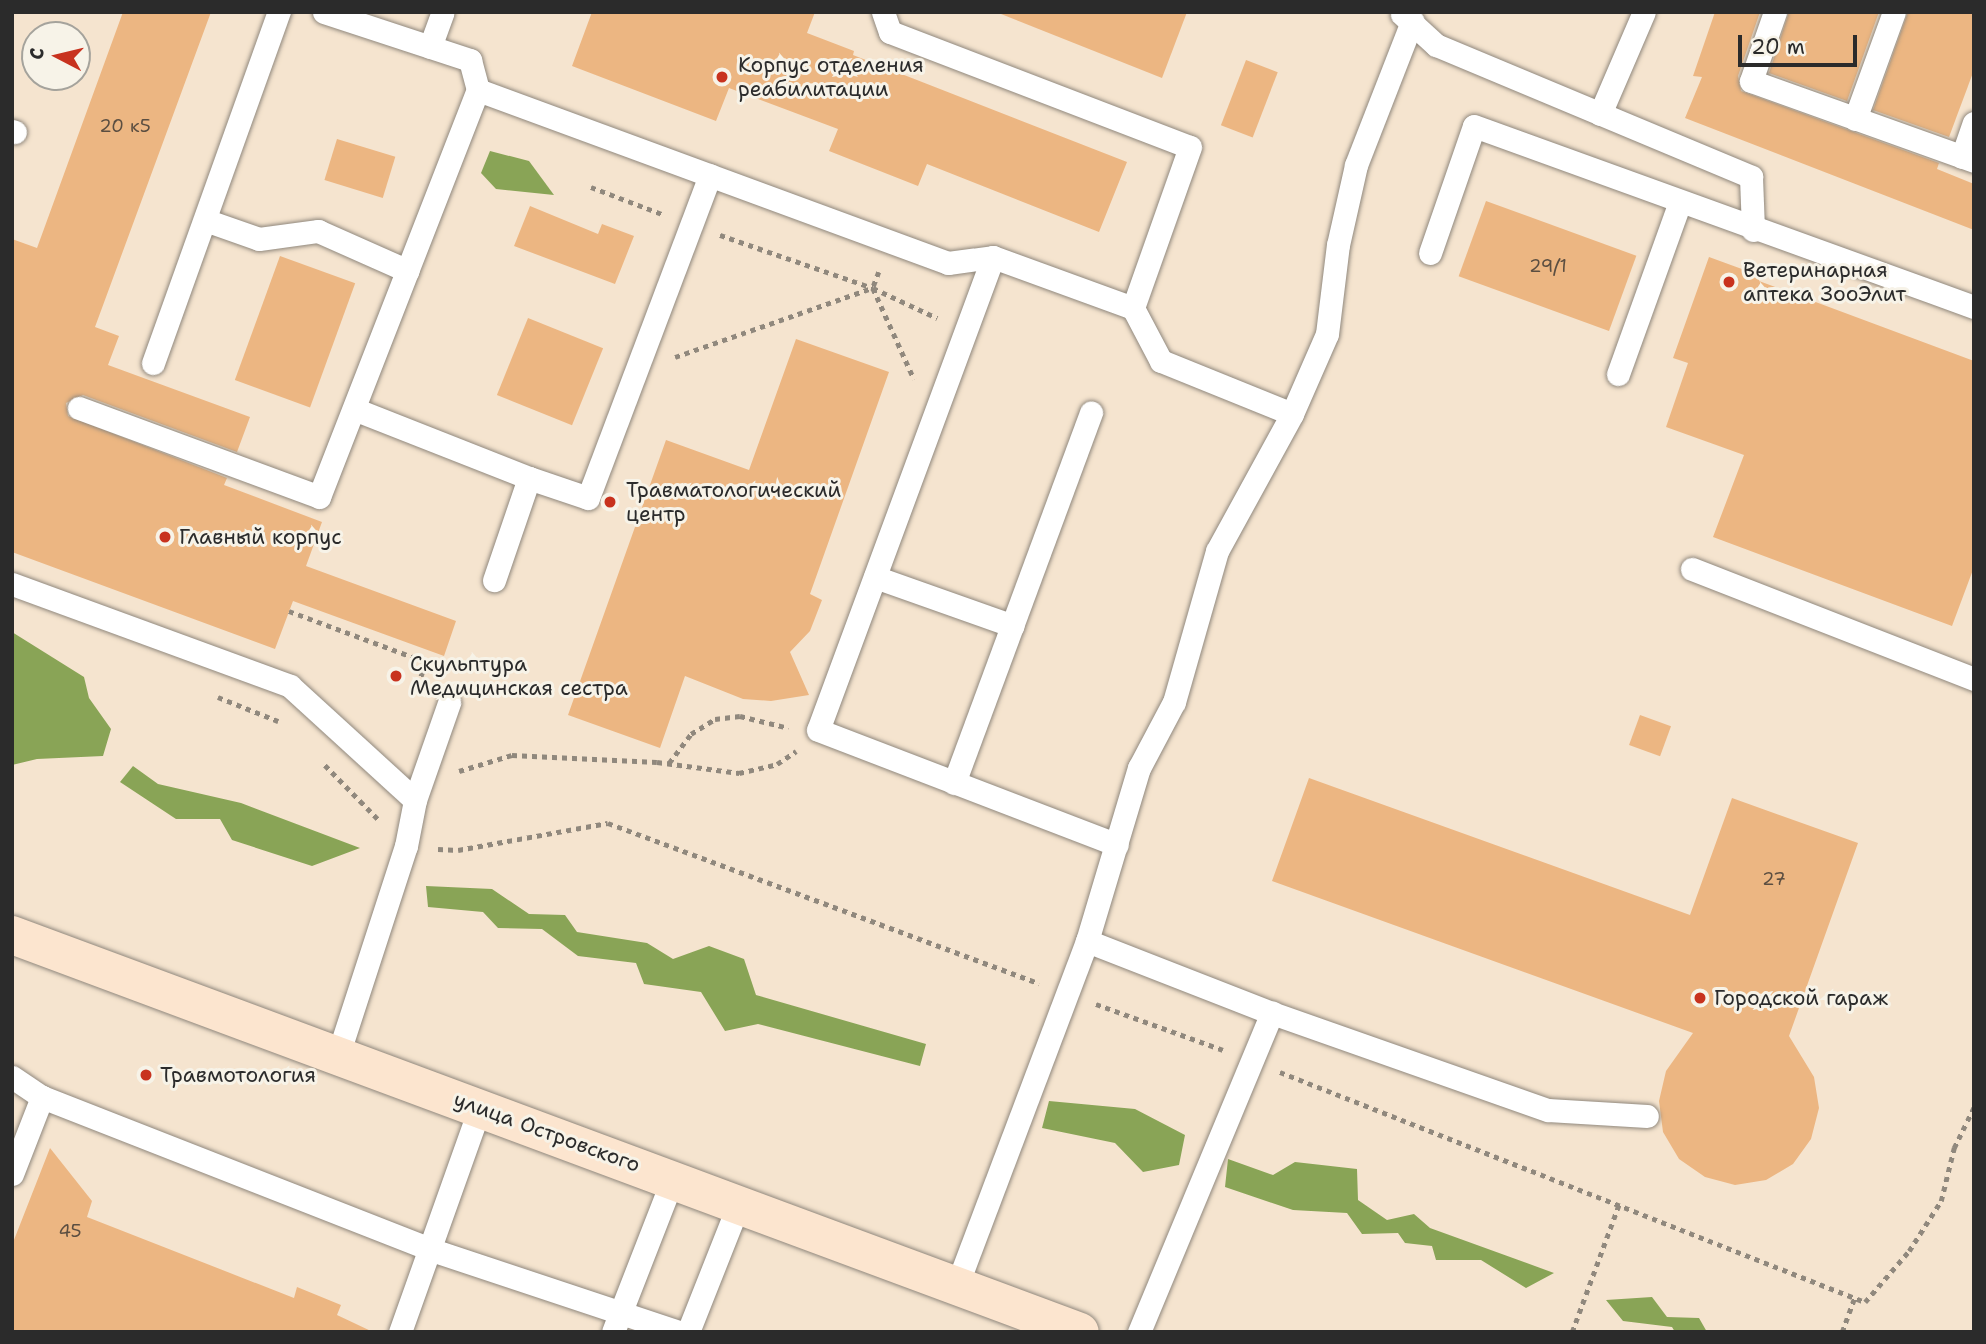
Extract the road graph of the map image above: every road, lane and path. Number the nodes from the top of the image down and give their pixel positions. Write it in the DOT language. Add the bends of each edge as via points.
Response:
graph roads {
  1 [pos="279,12"];
  2 [pos="324,12"];
  3 [pos="443,12"];
  4 [pos="883,12"];
  5 [pos="1644,12"];
  6 [pos="1775,12"];
  7 [pos="1894,12"];
  8 [pos="1406,17"];
  9 [pos="430,47"];
  10 [pos="478,90"];
  11 [pos="1600,114"];
  12 [pos="1855,119"];
  13 [pos="1974,123"];
  14 [pos="1968,159"];
  15 [pos="710,175"];
  16 [pos="591,187"];
  17 [pos="1680,202"];
  18 [pos="205,220"];
  19 [pos="692,225"];
  20 [pos="1753,230"];
  21 [pos="1430,253"];
  22 [pos="993,257"];
  23 [pos="408,271"];
  24 [pos="873,288"];
  25 [pos="1974,307"];
  26 [pos="1133,308"];
  27 [pos="943,320"];
  28 [pos="153,363"];
  29 [pos="639,370"];
  30 [pos="1618,374"];
  31 [pos="79,408"];
  32 [pos="354,409"];
  33 [pos="1091,412"];
  34 [pos="1292,414"];
  35 [pos="932,421"];
  36 [pos="529,478"];
  37 [pos="1692,569"];
  38 [pos="875,577"];
  39 [pos="494,580"];
  40 [pos="12,584"];
  41 [pos="289,611"];
  42 [pos="1013,626"];
  43 [pos="1974,679"];
  44 [pos="205,692"];
  45 [pos="414,698"];
  46 [pos="449,703"];
  47 [pos="282,723"];
  48 [pos="803,731"];
  49 [pos="801,740"];
  50 [pos="320,761"];
  51 [pos="669,763"];
  52 [pos="954,783"];
  53 [pos="418,791"];
  54 [pos="1117,845"];
  55 [pos="406,846"];
  56 [pos="12,935"];
  57 [pos="1087,941"];
  58 [pos="1068,993"];
  59 [pos="1272,1013"];
  60 [pos="338,1055"];
  61 [pos="1251,1060"];
  62 [pos="12,1077"];
  63 [pos="42,1097"];
  64 [pos="480,1107"];
  65 [pos="1974,1107"];
  66 [pos="1647,1116"];
  67 [pos="12,1174"];
  68 [pos="673,1178"];
  69 [pos="740,1203"];
  70 [pos="1619,1205"];
  71 [pos="429,1249"];
  72 [pos="957,1285"];
  73 [pos="1855,1297"];
  74 [pos="622,1325"];
  75 [pos="400,1332"];
  76 [pos="680,1332"];
  77 [pos="688,1332"];
  78 [pos="1080,1332"];
  79 [pos="1139,1332"];
  80 [pos="1573,1332"];
  81 [pos="1842,1332"];
  1 -- 18 [label="lane"];
  2 -- 9 [label="lane"];
  3 -- 9 [label="lane"];
  4 -- 26 [label="lane" via="890,32 1190,147"];
  5 -- 11 [label="lane"];
  6 -- 12 [label="lane" via="1751,81"];
  7 -- 12 [label="lane"];
  8 -- 11 [label="lane" via="1436,45"];
  8 -- 34 [label="lane" via="1356,165 1338,245 1327,334"];
  9 -- 10 [label="lane" via="470,60"];
  10 -- 15 [label="lane"];
  10 -- 23 [label="lane"];
  11 -- 20 [label="lane" via="1751,177"];
  12 -- 14 [label="lane"];
  13 -- 14 [label="lane"];
  15 -- 19 [label="lane"];
  15 -- 22 [label="lane" via="948,263"];
  16 -- 19 [label="path"];
  17 -- 20 [label="lane"];
  17 -- 21 [label="lane" via="1474,126"];
  17 -- 30 [label="lane"];
  18 -- 23 [label="lane" via="259,239 318,232"];
  18 -- 28 [label="lane"];
  19 -- 24 [label="path"];
  19 -- 29 [label="lane"];
  20 -- 25 [label="lane"];
  22 -- 26 [label="lane"];
  22 -- 35 [label="lane"];
  23 -- 32 [label="lane"];
  24 -- 27 [label="path"];
  24 -- 29 [label="path"];
  24 -- 35 [label="path"];
  26 -- 34 [label="lane" via="1161,360"];
  29 -- 36 [label="lane" via="588,498"];
  31 -- 32 [label="lane" via="319,497"];
  32 -- 36 [label="lane"];
  33 -- 42 [label="lane"];
  34 -- 54 [label="lane" via="1217,551 1174,702 1139,768"];
  35 -- 38 [label="lane"];
  36 -- 39 [label="lane"];
  37 -- 43 [label="lane"];
  38 -- 42 [label="lane"];
  38 -- 52 [label="lane" via="818,730"];
  40 -- 53 [label="lane" via="290,686"];
  41 -- 45 [label="path" via="426,662"];
  42 -- 52 [label="lane"];
  44 -- 47 [label="path"];
  46 -- 53 [label="lane"];
  48 -- 51 [label="path" via="740,716 715,719 691,734"];
  49 -- 51 [label="path" via="798,750 777,764 738,773"];
  50 -- 55 [label="path"];
  51 -- 53 [label="path" via="512,755"];
  52 -- 54 [label="lane"];
  53 -- 55 [label="lane"];
  54 -- 57 [label="lane"];
  55 -- 58 [label="path" via="458,850 608,823"];
  55 -- 60 [label="lane"];
  56 -- 60 [label="main road, улица Островского"];
  57 -- 58 [label="lane"];
  57 -- 59 [label="lane"];
  58 -- 61 [label="path"];
  58 -- 72 [label="lane"];
  59 -- 61 [label="lane"];
  59 -- 66 [label="lane" via="1548,1110"];
  60 -- 64 [label="main road, улица Островского"];
  61 -- 70 [label="path"];
  61 -- 79 [label="lane"];
  62 -- 63 [label="lane"];
  63 -- 67 [label="lane"];
  63 -- 71 [label="lane"];
  64 -- 68 [label="main road, улица Островского"];
  64 -- 71 [label="lane"];
  65 -- 73 [label="path" via="1954,1148 1941,1201 1927,1224 1876,1294 1865,1302"];
  68 -- 69 [label="main road, улица Островского"];
  68 -- 74 [label="lane"];
  69 -- 72 [label="main road, улица Островского"];
  69 -- 77 [label="lane"];
  70 -- 73 [label="path"];
  70 -- 80 [label="path"];
  71 -- 74 [label="lane"];
  71 -- 75 [label="lane"];
  72 -- 78 [label="main road, улица Островского"];
  73 -- 81 [label="path"];
  74 -- 76 [label="lane"];
}
